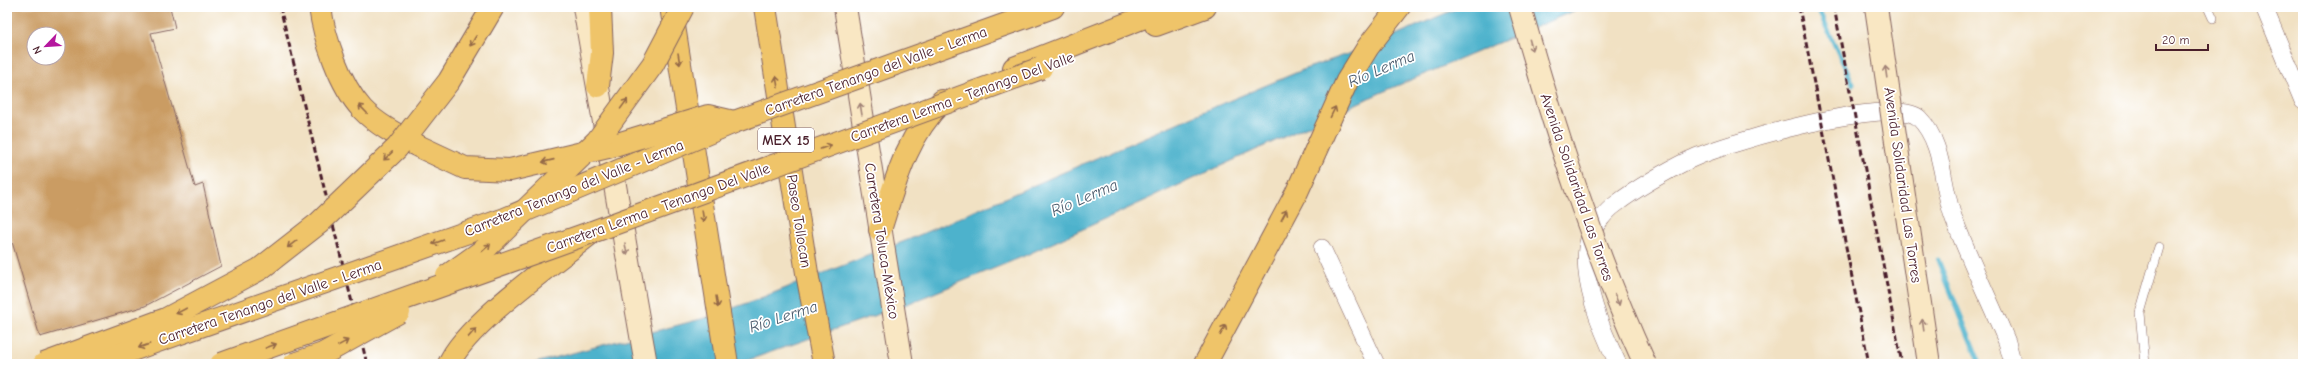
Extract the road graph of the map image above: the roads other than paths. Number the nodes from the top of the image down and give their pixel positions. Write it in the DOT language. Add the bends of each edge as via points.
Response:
graph roads {
  1 [pos="320,7"];
  2 [pos="493,7"];
  3 [pos="584,7"];
  4 [pos="600,7"];
  5 [pos="671,7"];
  6 [pos="682,7"];
  7 [pos="765,7"];
  8 [pos="845,7"];
  9 [pos="1053,7"];
  10 [pos="1170,7"];
  11 [pos="1205,7"];
  12 [pos="1399,7"];
  13 [pos="1520,7"];
  14 [pos="1876,7"];
  15 [pos="2208,7"];
  16 [pos="2264,7"];
  17 [pos="2213,18"];
  18 [pos="598,86"];
  19 [pos="2303,101"];
  20 [pos="734,122"];
  21 [pos="608,147"];
  22 [pos="592,232"];
  23 [pos="881,236"];
  24 [pos="2159,247"];
  25 [pos="1322,248"];
  26 [pos="824,360"];
  27 [pos="44,364"];
  28 [pos="92,364"];
  29 [pos="222,364"];
  30 [pos="294,364"];
  31 [pos="449,364"];
  32 [pos="646,364"];
  33 [pos="727,364"];
  34 [pos="902,364"];
  35 [pos="1204,364"];
  36 [pos="1376,364"];
  37 [pos="1618,364"];
  38 [pos="1645,364"];
  39 [pos="1929,364"];
  40 [pos="2013,364"];
  41 [pos="2145,364"];
  21 -- 1 [label="highway, one-way, bridge" via="510,170 488,170 465,168 418,146 389,130 362,109 345,84 333,59"];
  2 -- 27 [label="highway, one-way, bridge" via="449,81 397,148 319,224 260,269 166,318"];
  3 -- 18 [label="main road"];
  4 -- 18 [label="highway" via="602,53"];
  5 -- 33 [label="highway, one-way"];
  30 -- 6 [label="highway, one-way, bridge" via="323,354 397,314 485,249 597,141 653,64"];
  26 -- 7 [label="highway, Paseo Tollocan / MEX 15, one-way"];
  23 -- 8 [label="main road, Carretera Toluca-México, one-way"];
  9 -- 20 [label="highway, Carretera Tenango del Valle - Lerma, bridge"];
  10 -- 23 [label="highway" via="986,79 942,101 927,116 903,157"];
  22 -- 11 [label="highway, Carretera Lerma - Tenango Del Valle, one-way, bridge"];
  35 -- 12 [label="highway, one-way" via="1296,194 1348,81 1368,48"];
  13 -- 38 [label="main road, Avenida Solidaridad Las Torres, one-way, bridge" via="1540,77 1609,280"];
  39 -- 14 [label="main road, Avenida Solidaridad Las Torres, one-way, bridge"];
  15 -- 17 [label="lane"];
  16 -- 19 [label="street"];
  18 -- 21 [label="main road, bridge"];
  20 -- 21 [label="highway, bridge" via="708,116"];
  20 -- 28 [label="highway, Carretera Tenango del Valle - Lerma, one-way, bridge" via="505,219"];
  21 -- 32 [label="main road, one-way, bridge"];
  29 -- 22 [label="highway, Carretera Lerma - Tenango Del Valle, one-way, bridge"];
  31 -- 22 [label="highway, one-way" via="472,331"];
  23 -- 34 [label="main road, Carretera Toluca-México"];
  24 -- 41 [label="lane" via="2140,313"];
  25 -- 36 [label="street"];
  37 -- 40 [label="street" via="1605,336 1588,282 1587,261 1589,239 1597,224 1615,204 1690,159 1797,125 1885,111 1905,112 1918,117 1929,132 1939,154 1953,217 2007,342"];
}
